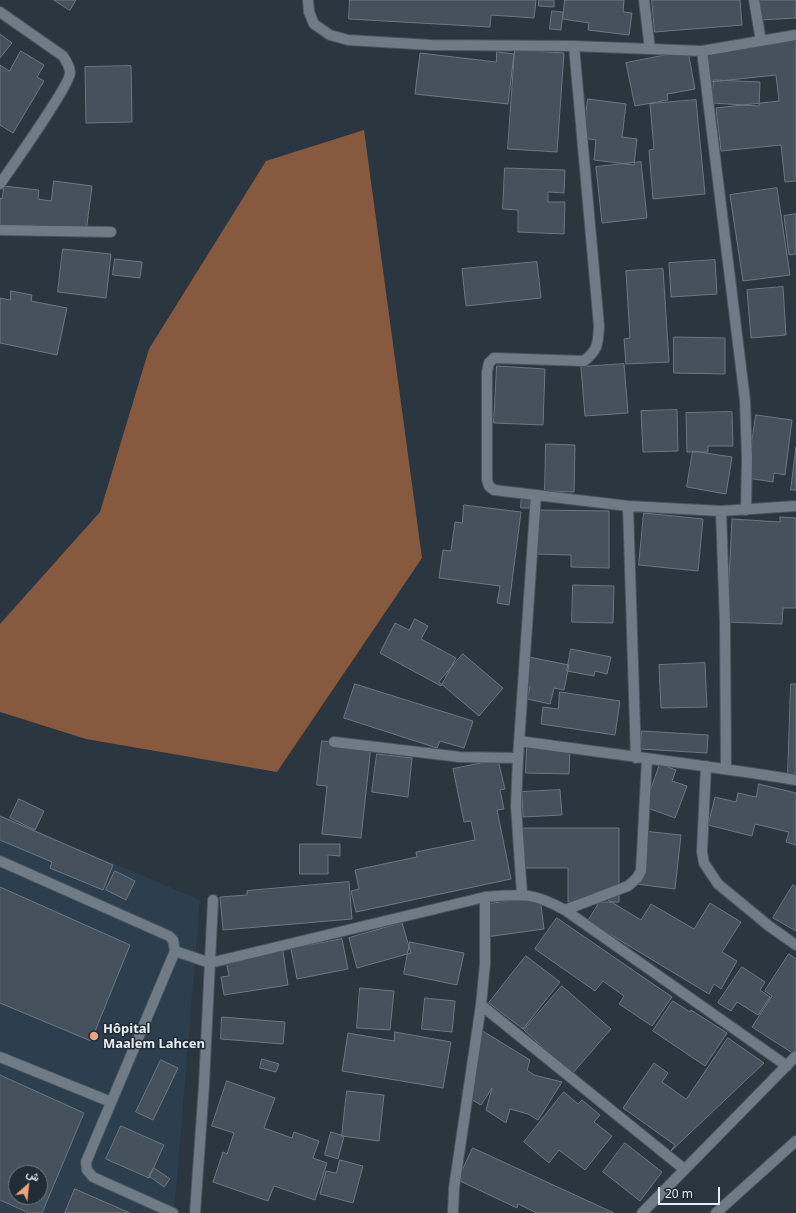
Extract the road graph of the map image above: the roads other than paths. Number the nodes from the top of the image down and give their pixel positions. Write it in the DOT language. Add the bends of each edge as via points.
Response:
graph roads {
  1 [pos="308,0"];
  2 [pos="644,0"];
  3 [pos="754,0"];
  4 [pos="0,12"];
  5 [pos="796,35"];
  6 [pos="761,41"];
  7 [pos="574,46"];
  8 [pos="650,49"];
  9 [pos="702,51"];
  10 [pos="0,184"];
  11 [pos="0,230"];
  12 [pos="111,232"];
  13 [pos="536,495"];
  14 [pos="628,506"];
  15 [pos="796,506"];
  16 [pos="746,510"];
  17 [pos="721,511"];
  18 [pos="519,741"];
  19 [pos="334,742"];
  20 [pos="518,758"];
  21 [pos="636,758"];
  22 [pos="647,759"];
  23 [pos="706,766"];
  24 [pos="726,769"];
  25 [pos="796,780"];
  26 [pos="0,861"];
  27 [pos="522,894"];
  28 [pos="485,897"];
  29 [pos="213,900"];
  30 [pos="565,910"];
  31 [pos="796,945"];
  32 [pos="175,951"];
  33 [pos="210,963"];
  34 [pos="482,1005"];
  35 [pos="796,1056"];
  36 [pos="0,1057"];
  37 [pos="787,1066"];
  38 [pos="111,1102"];
  39 [pos="796,1141"];
  40 [pos="684,1169"];
  41 [pos="173,1213"];
  42 [pos="195,1213"];
  43 [pos="453,1213"];
  44 [pos="642,1213"];
  45 [pos="716,1213"];
  1 -- 7 [label="street" via="314,24 330,35 348,40 431,45"];
  2 -- 8 [label="street"];
  3 -- 6 [label="street"];
  4 -- 10 [label="street" via="63,56 70,74 62,91"];
  5 -- 6 [label="street"];
  6 -- 9 [label="street"];
  7 -- 8 [label="street"];
  7 -- 13 [label="street" via="599,326 597,346 584,362 494,358 487,372 489,486 494,490"];
  8 -- 9 [label="street"];
  9 -- 16 [label="street" via="745,400"];
  11 -- 12 [label="street"];
  13 -- 14 [label="street"];
  13 -- 18 [label="street"];
  14 -- 17 [label="street"];
  14 -- 21 [label="street"];
  15 -- 16 [label="street"];
  16 -- 17 [label="street"];
  17 -- 24 [label="street" via="726,624"];
  18 -- 20 [label="street"];
  18 -- 21 [label="street"];
  19 -- 20 [label="street" via="460,757"];
  20 -- 27 [label="street" via="516,806"];
  21 -- 22 [label="street"];
  22 -- 23 [label="street"];
  22 -- 30 [label="street" via="641,871 628,886"];
  23 -- 24 [label="street"];
  23 -- 31 [label="street" via="702,852 704,863 718,884"];
  24 -- 25 [label="street"];
  26 -- 32 [label="street" via="169,936 175,945"];
  27 -- 28 [label="street"];
  27 -- 30 [label="street" via="546,900"];
  28 -- 33 [label="street"];
  28 -- 34 [label="street"];
  29 -- 33 [label="street"];
  30 -- 37 [label="street"];
  32 -- 33 [label="street"];
  32 -- 38 [label="street"];
  33 -- 42 [label="street"];
  34 -- 40 [label="street"];
  34 -- 43 [label="street" via="454,1188"];
  35 -- 37 [label="street"];
  36 -- 38 [label="street"];
  37 -- 40 [label="street"];
  38 -- 41 [label="street" via="86,1162 87,1170 94,1177"];
  39 -- 45 [label="street"];
  40 -- 44 [label="street"];
}
